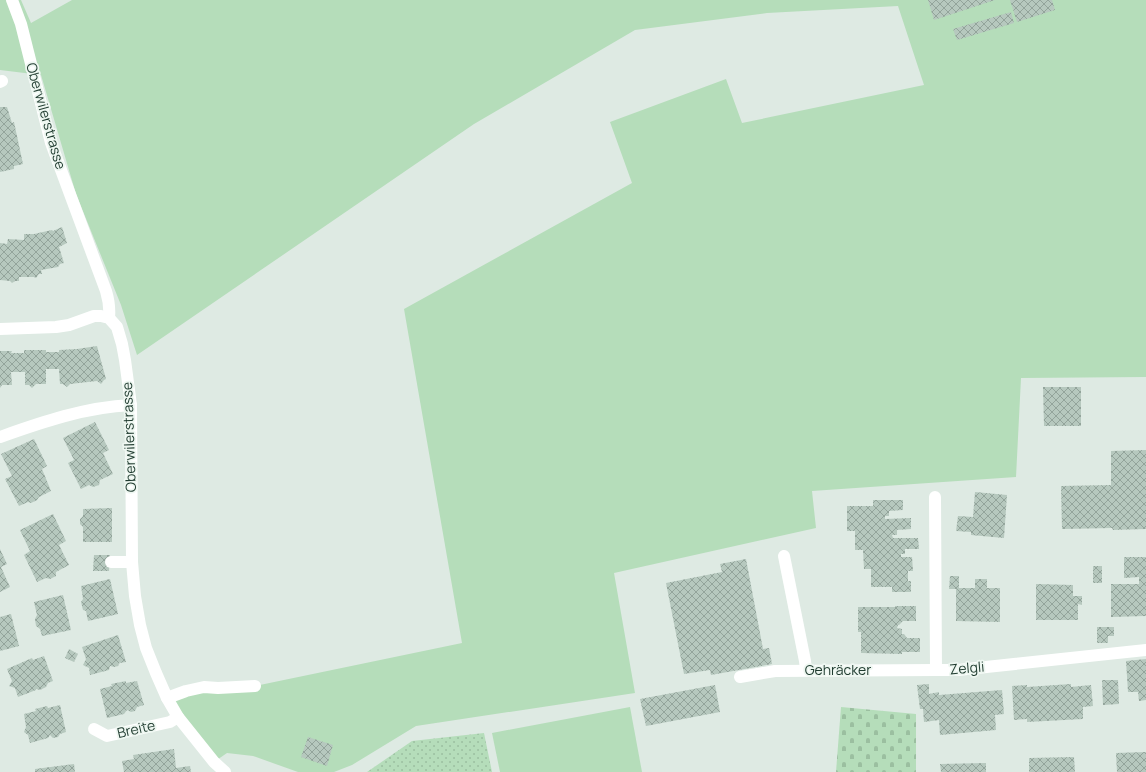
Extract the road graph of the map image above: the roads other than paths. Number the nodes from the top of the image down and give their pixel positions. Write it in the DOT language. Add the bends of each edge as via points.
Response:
graph roads {
  1 [pos="12,0"];
  2 [pos="109,318"];
  3 [pos="0,329"];
  4 [pos="131,405"];
  5 [pos="0,437"];
  6 [pos="935,497"];
  7 [pos="784,556"];
  8 [pos="111,562"];
  9 [pos="132,562"];
  10 [pos="1146,650"];
  11 [pos="806,670"];
  12 [pos="936,670"];
  13 [pos="740,677"];
  14 [pos="255,686"];
  15 [pos="167,698"];
  16 [pos="178,716"];
  17 [pos="94,729"];
  18 [pos="224,772"];
  1 -- 2 [label="street, Oberwilerstrasse" via="25,38 51,143 106,291"];
  2 -- 3 [label="street" via="94,316 56,327"];
  2 -- 4 [label="street, Oberwilerstrasse" via="117,327 122,344"];
  4 -- 5 [label="street" via="86,411"];
  4 -- 9 [label="street, Oberwilerstrasse"];
  6 -- 12 [label="street, Zelgli"];
  7 -- 11 [label="street"];
  8 -- 9 [label="street"];
  9 -- 15 [label="street, Oberwilerstrasse" via="140,625 146,648"];
  10 -- 12 [label="street, Zelgli" via="958,670"];
  11 -- 12 [label="street, Gehräcker"];
  11 -- 13 [label="street, Gehräcker" via="775,670"];
  14 -- 15 [label="street" via="204,687"];
  15 -- 16 [label="street, Oberwilerstrasse"];
  16 -- 17 [label="street, Breite" via="170,722 107,736"];
  16 -- 18 [label="street, Oberwilerstrasse"];
}
